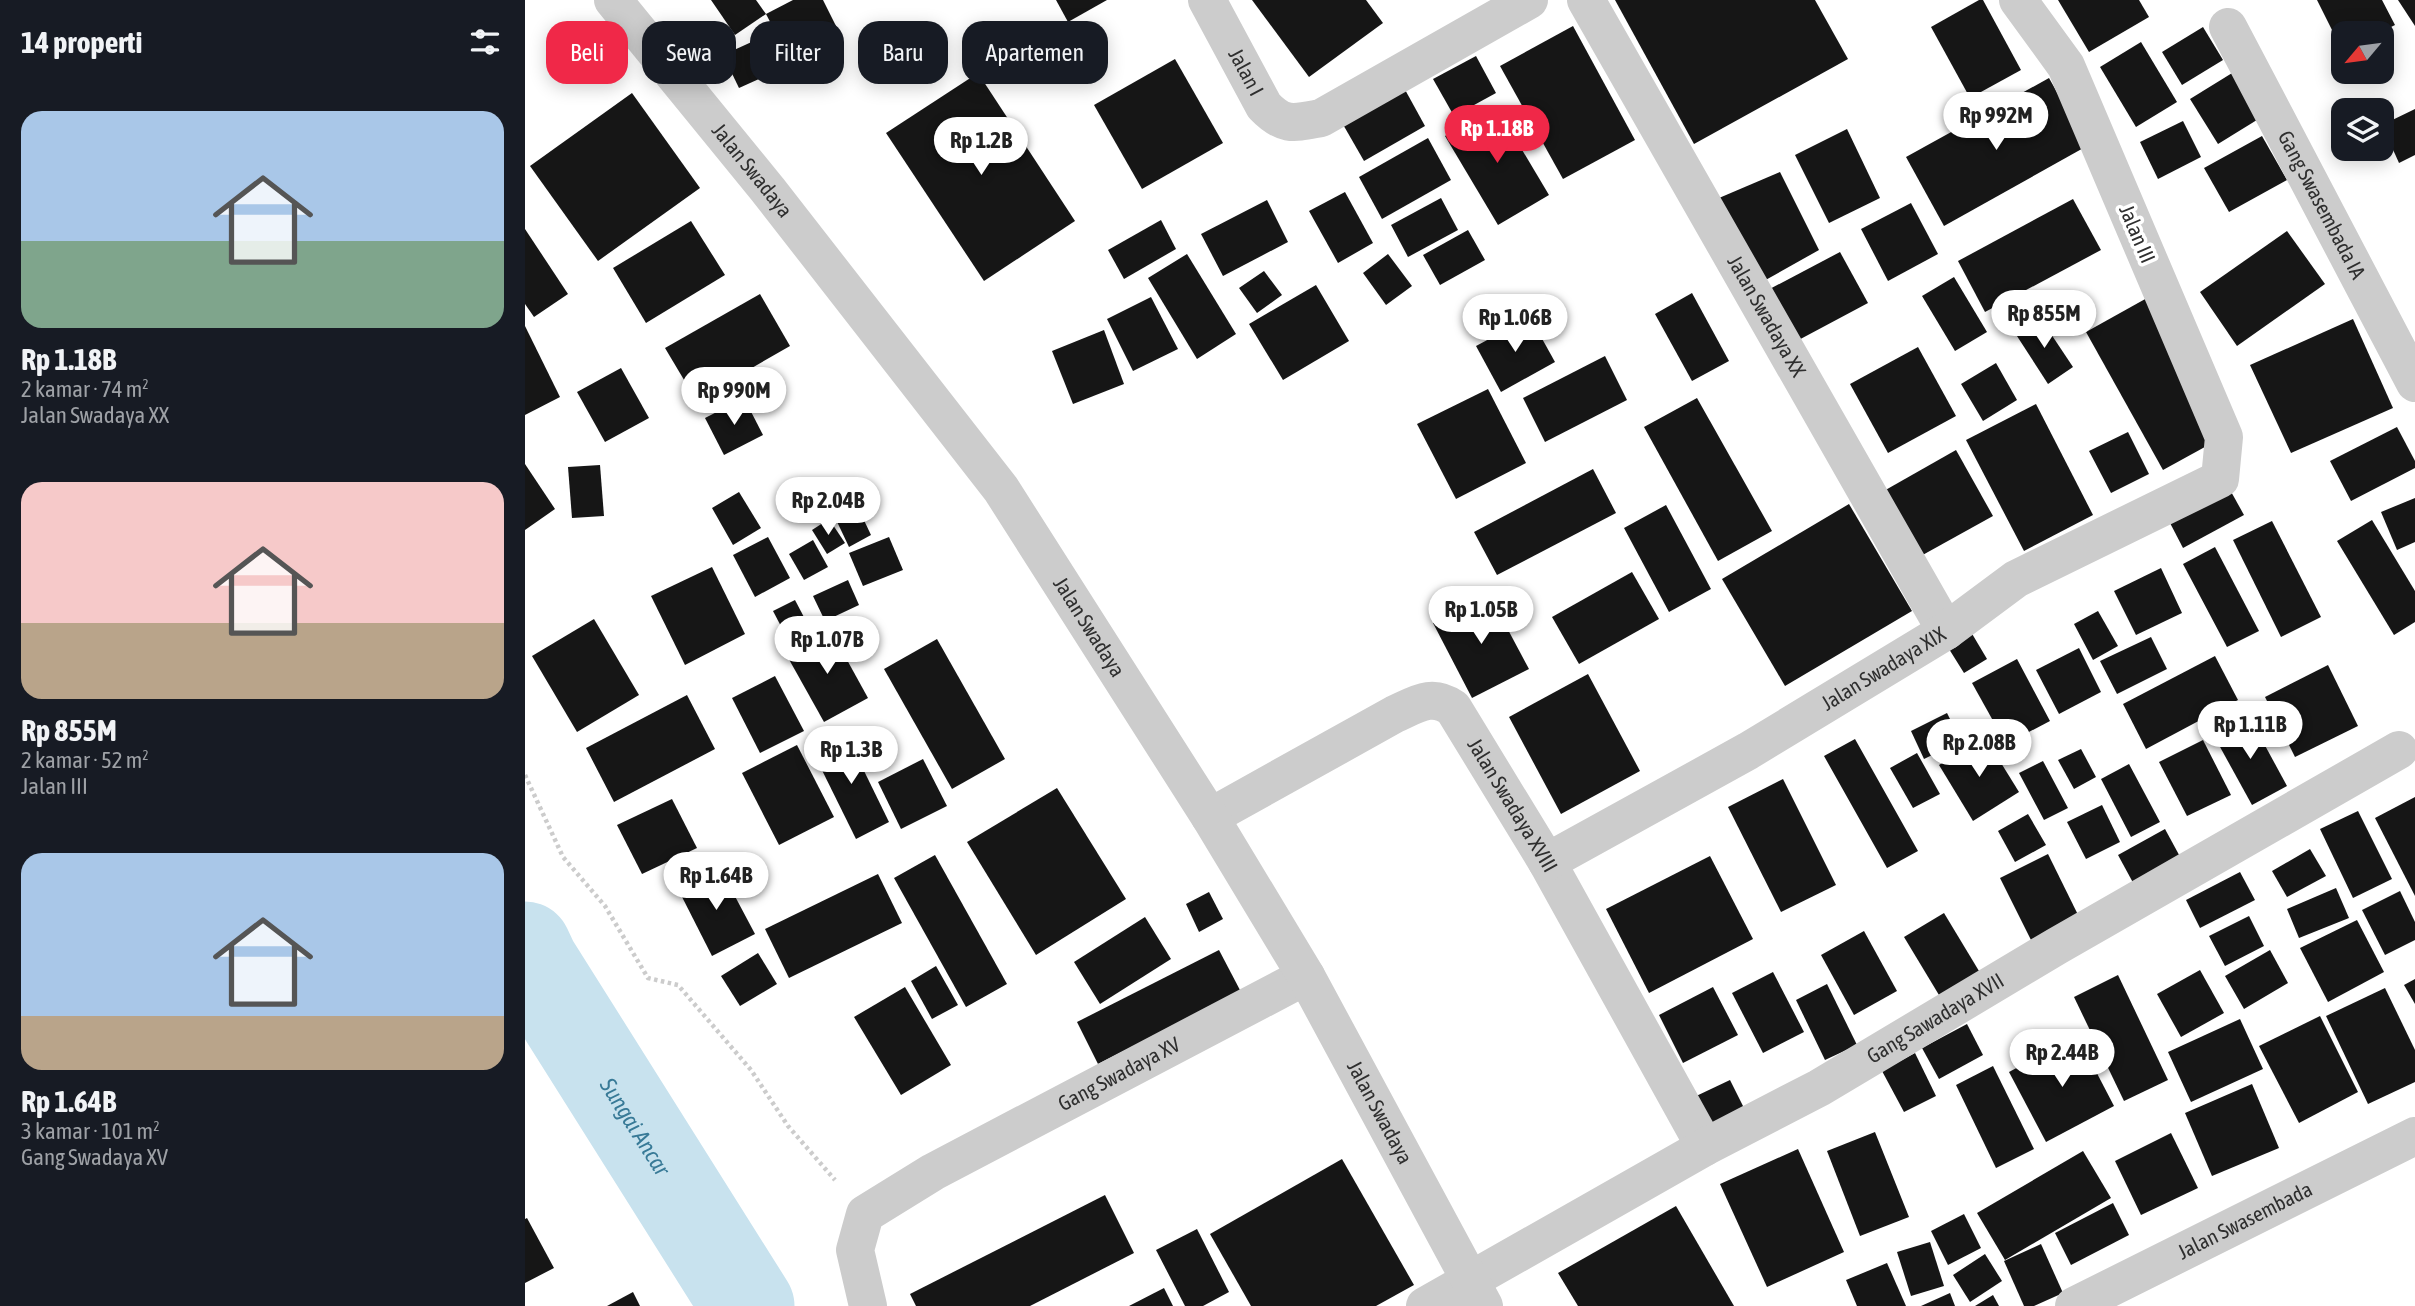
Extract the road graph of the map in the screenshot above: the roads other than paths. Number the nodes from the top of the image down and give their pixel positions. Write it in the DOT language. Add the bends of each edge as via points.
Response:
graph roads {
  1 [pos="613,0"];
  2 [pos="1207,0"];
  3 [pos="1529,0"];
  4 [pos="1587,0"];
  5 [pos="2018,0"];
  6 [pos="2228,27"];
  7 [pos="2415,383"];
  8 [pos="2220,479"];
  9 [pos="1947,631"];
  10 [pos="2399,750"];
  11 [pos="1210,817"];
  12 [pos="1547,862"];
  13 [pos="1306,976"];
  14 [pos="2415,1136"];
  15 [pos="1705,1147"];
  16 [pos="1478,1293"];
  17 [pos="868,1306"];
  18 [pos="1425,1306"];
  19 [pos="2074,1306"];
  1 -- 11 [label="street, Jalan Swadaya" via="1001,489"];
  2 -- 3 [label="street, Jalan I" via="1264,106 1278,120 1295,122 1321,118"];
  4 -- 9 [label="street, Jalan Swadaya XX"];
  5 -- 8 [label="street, Jalan III" via="2066,66 2224,437"];
  6 -- 7 [label="street, Gang Swasembada IA"];
  8 -- 9 [label="street, Jalan Swadaya XIX" via="2016,579"];
  9 -- 12 [label="street, Jalan Swadaya XIX" via="1748,751"];
  10 -- 15 [label="street, Gang Sawadaya XVII" via="1819,1088"];
  11 -- 12 [label="street, Jalan Swadaya XVIII" via="1395,714 1435,698 1453,708"];
  11 -- 13 [label="street, Jalan Swadaya"];
  12 -- 15 [label="street, Jalan Swadaya XVIII"];
  13 -- 16 [label="street, Jalan Swadaya"];
  13 -- 17 [label="street, Gang Swadaya XV" via="933,1172 865,1214 855,1250"];
  14 -- 19 [label="street, Jalan Swasembada"];
  15 -- 16 [label="street, Gang Sawadaya XVII"];
  16 -- 18 [label="street, Gang Sawadaya XVII"];
}
